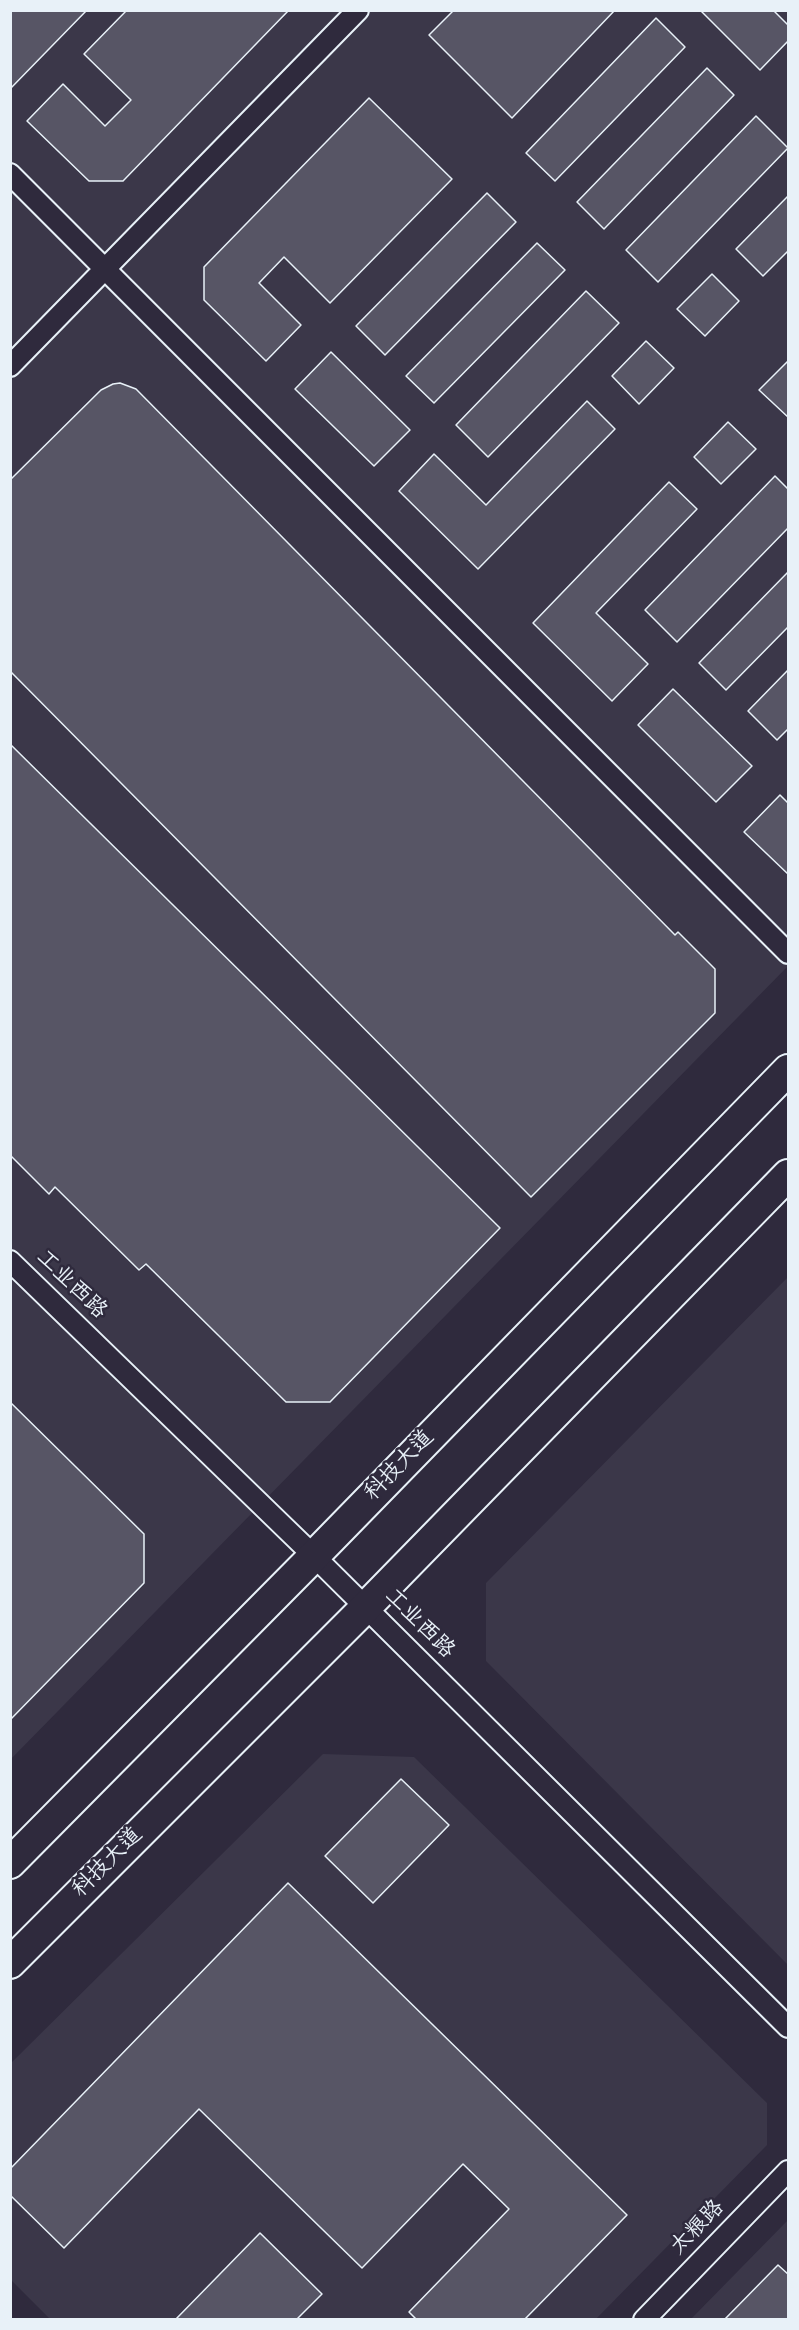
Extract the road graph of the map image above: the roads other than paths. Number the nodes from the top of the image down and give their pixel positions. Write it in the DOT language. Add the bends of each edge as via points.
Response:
graph roads {
  1 [pos="358,10"];
  2 [pos="10,174"];
  3 [pos="105,269"];
  4 [pos="10,366"];
  5 [pos="788,957"];
  6 [pos="789,1070"];
  7 [pos="789,1175"];
  8 [pos="10,1261"];
  9 [pos="314,1556"];
  10 [pos="366,1607"];
  11 [pos="10,1863"];
  12 [pos="10,1963"];
  13 [pos="789,2027"];
  14 [pos="789,2171"];
  15 [pos="644,2319"];
  1 -- 3 [label="street"];
  2 -- 3 [label="street"];
  3 -- 4 [label="street"];
  3 -- 5 [label="street"];
  6 -- 9 [label="main road, 科技大道"];
  7 -- 10 [label="main road, 科技大道"];
  8 -- 9 [label="street, 工业西路"];
  9 -- 10 [label="street, 工业西路"];
  9 -- 11 [label="main road, 科技大道"];
  10 -- 12 [label="main road, 科技大道"];
  10 -- 13 [label="street, 工业西路"];
  14 -- 15 [label="street, 太粮路"];
}
